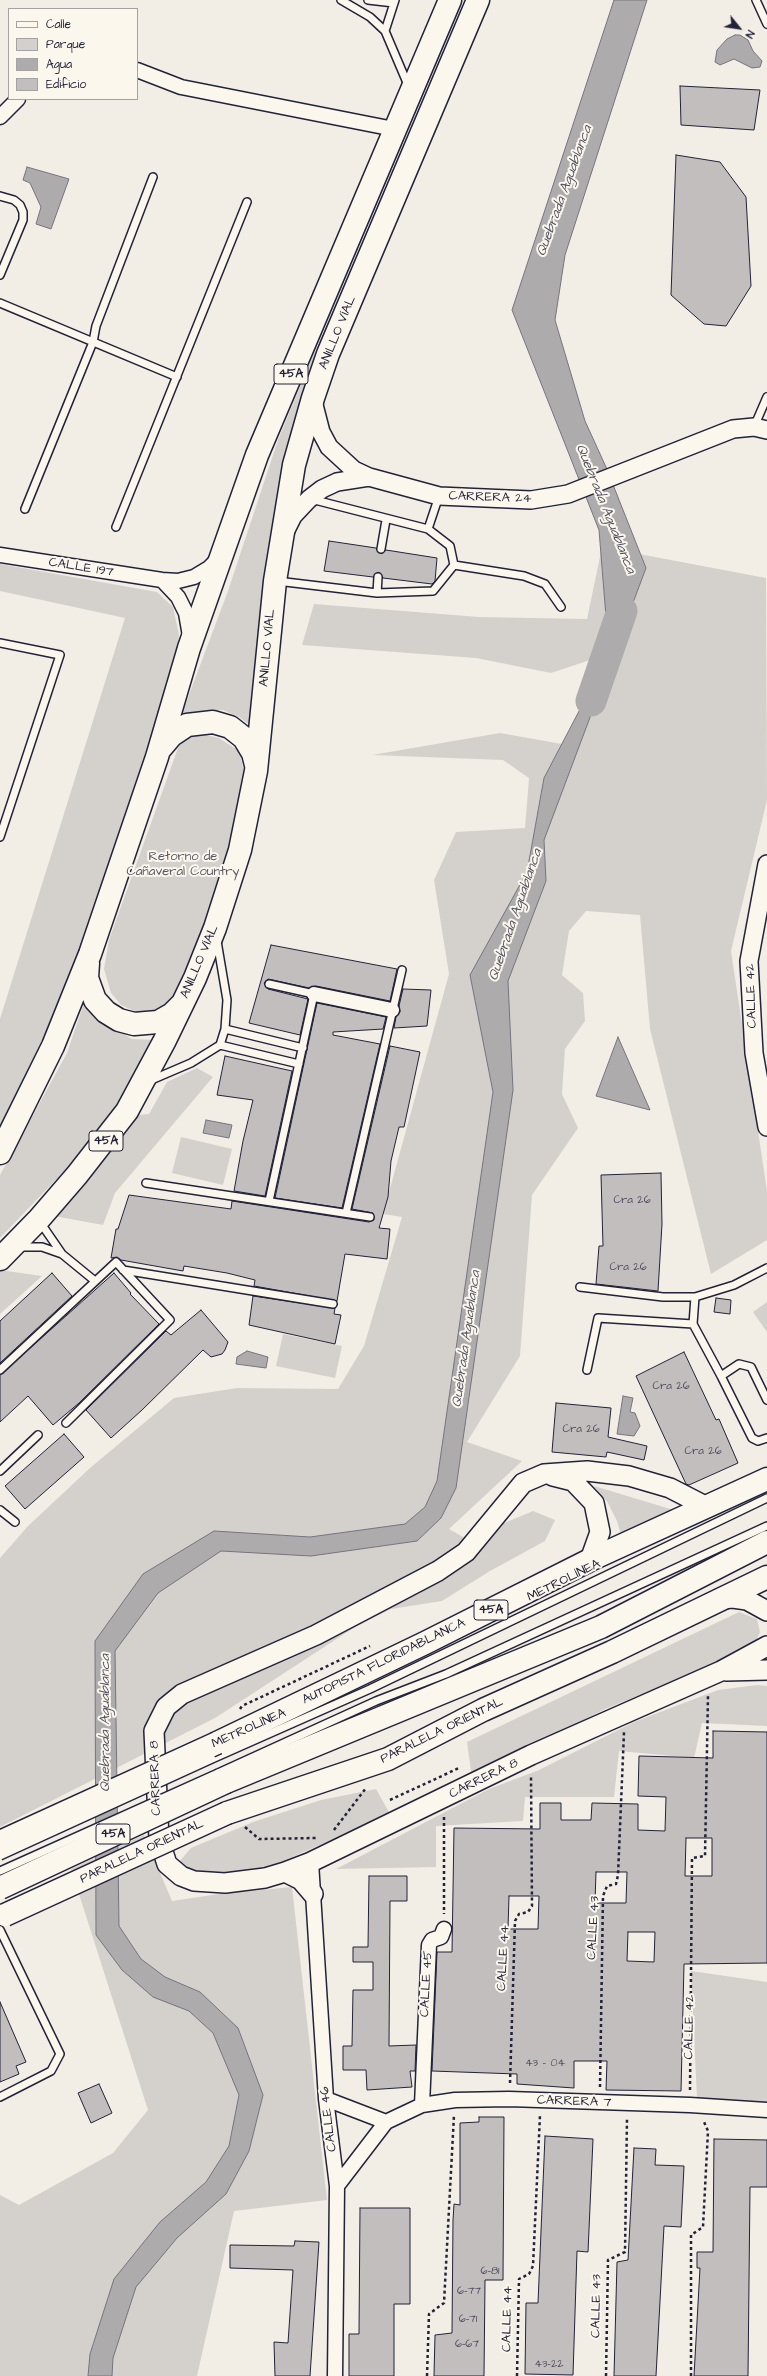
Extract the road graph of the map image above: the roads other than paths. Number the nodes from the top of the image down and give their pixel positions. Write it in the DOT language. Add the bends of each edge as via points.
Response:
graph roads {
  1 [pos="341,0"];
  2 [pos="368,0"];
  3 [pos="450,0"];
  4 [pos="478,0"];
  5 [pos="756,0"];
  6 [pos="394,2"];
  7 [pos="767,24"];
  8 [pos="385,31"];
  9 [pos="138,70"];
  10 [pos="411,93"];
  11 [pos="17,100"];
  12 [pos="0,117"];
  13 [pos="394,129"];
  14 [pos="152,177"];
  15 [pos="0,196"];
  16 [pos="247,202"];
  17 [pos="0,275"];
  18 [pos="0,303"];
  19 [pos="92,342"];
  20 [pos="177,377"];
  21 [pos="313,398"];
  22 [pos="767,398"];
  23 [pos="761,428"];
  24 [pos="369,477"];
  25 [pos="439,496"];
  26 [pos="309,499"];
  27 [pos="25,509"];
  28 [pos="386,520"];
  29 [pos="116,527"];
  30 [pos="428,529"];
  31 [pos="282,537"];
  32 [pos="382,549"];
  33 [pos="0,555"];
  34 [pos="221,556"];
  35 [pos="454,565"];
  36 [pos="378,577"];
  37 [pos="162,580"];
  38 [pos="275,581"];
  39 [pos="377,593"];
  40 [pos="561,607"];
  41 [pos="0,642"];
  42 [pos="189,648"];
  43 [pos="157,757"];
  44 [pos="256,771"];
  45 [pos="0,838"];
  46 [pos="767,864"];
  47 [pos="215,928"];
  48 [pos="90,954"];
  49 [pos="402,970"];
  50 [pos="269,984"];
  51 [pos="314,994"];
  52 [pos="183,1003"];
  53 [pos="392,1010"];
  54 [pos="225,1030"];
  55 [pos="220,1045"];
  56 [pos="303,1048"];
  57 [pos="300,1064"];
  58 [pos="143,1084"];
  59 [pos="767,1127"];
  60 [pos="0,1153"];
  61 [pos="146,1183"];
  62 [pos="269,1201"];
  63 [pos="346,1213"];
  64 [pos="370,1217"];
  65 [pos="39,1219"];
  66 [pos="62,1254"];
  67 [pos="0,1259"];
  68 [pos="767,1268"];
  69 [pos="123,1270"];
  70 [pos="95,1281"];
  71 [pos="580,1287"];
  72 [pos="695,1297"];
  73 [pos="333,1304"];
  74 [pos="692,1324"];
  75 [pos="0,1370"];
  76 [pos="587,1370"];
  77 [pos="721,1376"];
  78 [pos="767,1400"];
  79 [pos="66,1424"];
  80 [pos="38,1435"];
  81 [pos="767,1438"];
  82 [pos="0,1471"];
  83 [pos="544,1474"];
  84 [pos="767,1479"];
  85 [pos="767,1498"];
  86 [pos="708,1507"];
  87 [pos="0,1510"];
  88 [pos="15,1522"];
  89 [pos="767,1526"];
  90 [pos="767,1542"];
  91 [pos="590,1560"];
  92 [pos="767,1577"];
  93 [pos="718,1600"];
  94 [pos="767,1611"];
  95 [pos="767,1646"];
  96 [pos="767,1670"];
  97 [pos="715,1674"];
  98 [pos="214,1751"];
  99 [pos="222,1778"];
  100 [pos="0,1842"];
  101 [pos="0,1856"];
  102 [pos="311,1862"];
  103 [pos="0,1871"];
  104 [pos="285,1872"];
  105 [pos="0,1888"];
  106 [pos="313,1894"];
  107 [pos="2,1920"];
  108 [pos="444,1929"];
  109 [pos="0,2096"];
  110 [pos="326,2099"];
  111 [pos="422,2105"];
  112 [pos="767,2110"];
  113 [pos="386,2122"];
  114 [pos="338,2186"];
  115 [pos="335,2376"];
  1 -- 8 [label="lane" via="370,16"];
  2 -- 6 [label="lane"];
  3 -- 10 [label="highway, ANILLO VÍAL / 45A"];
  4 -- 21 [label="highway, ANILLO VÍAL / 45A" via="332,346"];
  5 -- 7 [label="lane"];
  6 -- 8 [label="lane"];
  8 -- 10 [label="lane"];
  9 -- 13 [label="street" via="180,87"];
  10 -- 13 [label="highway, ANILLO VÍAL / 45A"];
  11 -- 12 [label="street"];
  13 -- 34 [label="highway, ANILLO VÍAL / 45A" via="257,455"];
  14 -- 19 [label="lane"];
  15 -- 17 [label="lane" via="14,200 20,205 23,220"];
  16 -- 20 [label="lane"];
  18 -- 19 [label="lane"];
  19 -- 20 [label="lane"];
  19 -- 27 [label="lane"];
  20 -- 29 [label="lane"];
  21 -- 24 [label="street, CARRERA 24" via="319,426 329,447 340,460"];
  21 -- 31 [label="highway, ANILLO VÍAL / 45A" via="294,465"];
  22 -- 23 [label="lane"];
  23 -- 25 [label="street, CARRERA 24" via="733,429 568,494 531,500"];
  24 -- 25 [label="street, CARRERA 24"];
  24 -- 26 [label="street, CARRERA 24" via="337,482"];
  25 -- 30 [label="lane"];
  26 -- 28 [label="lane"];
  26 -- 31 [label="street, CARRERA 24" via="293,516"];
  28 -- 30 [label="lane"];
  28 -- 32 [label="lane"];
  30 -- 35 [label="lane" via="450,546"];
  31 -- 38 [label="highway, ANILLO VÍAL / 45A"];
  33 -- 37 [label="street, CALLE 197"];
  34 -- 37 [label="street, CALLE 197" via="209,568 194,577"];
  34 -- 42 [label="highway, ANILLO VÍAL / 45A"];
  35 -- 39 [label="lane" via="433,591"];
  35 -- 40 [label="lane" via="524,576 545,584"];
  36 -- 39 [label="lane"];
  37 -- 42 [label="street" via="178,597 186,613 190,630"];
  38 -- 39 [label="lane"];
  38 -- 44 [label="highway, ANILLO VÍAL / 45A"];
  41 -- 45 [label="lane" via="60,654"];
  42 -- 43 [label="highway, ANILLO VÍAL / 45A"];
  43 -- 44 [label="highway" via="166,741 179,730 195,723 213,722 230,727 244,738 253,753"];
  43 -- 48 [label="highway, ANILLO VÍAL / 45A"];
  44 -- 47 [label="highway, ANILLO VÍAL / 45A" via="240,850"];
  46 -- 59 [label="street, CALLE 42" via="749,961 754,1053"];
  47 -- 52 [label="highway, ANILLO VÍAL / 45A"];
  47 -- 54 [label="lane" via="226,1000"];
  48 -- 52 [label="highway" via="87,969 90,989 100,1006 112,1017 134,1024 150,1024 165,1019"];
  48 -- 60 [label="highway, ANILLO VÍAL / 45A" via="53,1046"];
  49 -- 53 [label="lane"];
  50 -- 51 [label="lane"];
  51 -- 53 [label="street"];
  51 -- 56 [label="lane"];
  52 -- 58 [label="highway, ANILLO VÍAL / 45A"];
  53 -- 63 [label="lane"];
  54 -- 55 [label="lane"];
  54 -- 56 [label="lane"];
  55 -- 57 [label="lane"];
  55 -- 58 [label="lane" via="191,1063"];
  56 -- 57 [label="lane"];
  57 -- 62 [label="lane"];
  58 -- 65 [label="highway, ANILLO VÍAL / 45A" via="114,1130"];
  61 -- 62 [label="lane"];
  62 -- 63 [label="lane"];
  63 -- 64 [label="lane"];
  65 -- 66 [label="lane"];
  65 -- 67 [label="highway, ANILLO VÍAL / 45A"];
  66 -- 67 [label="lane" via="42,1246 28,1246 15,1249"];
  66 -- 70 [label="lane"];
  68 -- 72 [label="lane" via="734,1285"];
  69 -- 70 [label="lane" via="116,1262"];
  69 -- 73 [label="lane"];
  69 -- 79 [label="lane" via="170,1320"];
  70 -- 75 [label="lane"];
  71 -- 72 [label="lane" via="663,1297"];
  72 -- 74 [label="lane"];
  74 -- 76 [label="lane" via="598,1318"];
  74 -- 77 [label="lane"];
  77 -- 78 [label="lane" via="740,1364 751,1367"];
  77 -- 81 [label="lane" via="752,1438 758,1441"];
  80 -- 82 [label="lane"];
  83 -- 86 [label="main road, CARRERA 8" via="586,1471 629,1476 670,1488"];
  83 -- 91 [label="main road" via="573,1481 594,1503 600,1532"];
  83 -- 104 [label="main road, CARRERA 8" via="523,1483 466,1552 438,1571 316,1634 182,1694 166,1707 154,1730 159,1839 167,1864 181,1876 194,1881 225,1883 265,1878"];
  84 -- 86 [label="highway, AUTOPISTA FLORIDABLANCA / 45A"];
  85 -- 98 [label="lane, METROLÍNEA" via="370,1689"];
  86 -- 91 [label="highway, AUTOPISTA FLORIDABLANCA / 45A"];
  87 -- 88 [label="lane"];
  89 -- 99 [label="lane, METROLÍNEA" via="446,1674 376,1701"];
  90 -- 99 [label="highway, 45A" via="601,1627"];
  91 -- 98 [label="highway, AUTOPISTA FLORIDABLANCA / 45A"];
  92 -- 93 [label="highway, PARALELA ORIENTAL"];
  93 -- 94 [label="main road" via="747,1600"];
  93 -- 107 [label="highway, PARALELA ORIENTAL, bridge" via="612,1652 483,1710 388,1759 227,1813"];
  95 -- 97 [label="main road, CARRERA 8"];
  96 -- 97 [label="main road, CARRERA 8"];
  97 -- 102 [label="main road, CARRERA 8" via="531,1755"];
  98 -- 100 [label="highway, AUTOPISTA FLORIDABLANCA / 45A, bridge"];
  98 -- 101 [label="lane, METROLÍNEA, bridge"];
  99 -- 103 [label="lane, METROLÍNEA, bridge"];
  99 -- 105 [label="highway, 45A, bridge"];
  102 -- 104 [label="main road, CARRERA 8"];
  102 -- 106 [label="street, CALLE 46"];
  104 -- 106 [label="main road" via="301,1880"];
  106 -- 110 [label="street, CALLE 46"];
  107 -- 109 [label="lane" via="60,2054 51,2071"];
  108 -- 111 [label="street, CALLE 45" via="441,1937 432,1940 429,1945"];
  110 -- 113 [label="street"];
  110 -- 114 [label="street, CALLE 46"];
  111 -- 112 [label="street, CARRERA 7" via="455,2100 509,2099"];
  111 -- 113 [label="street, CARRERA 7"];
  113 -- 114 [label="street, CARRERA 7"];
  114 -- 115 [label="street, CALLE 46"];
}
